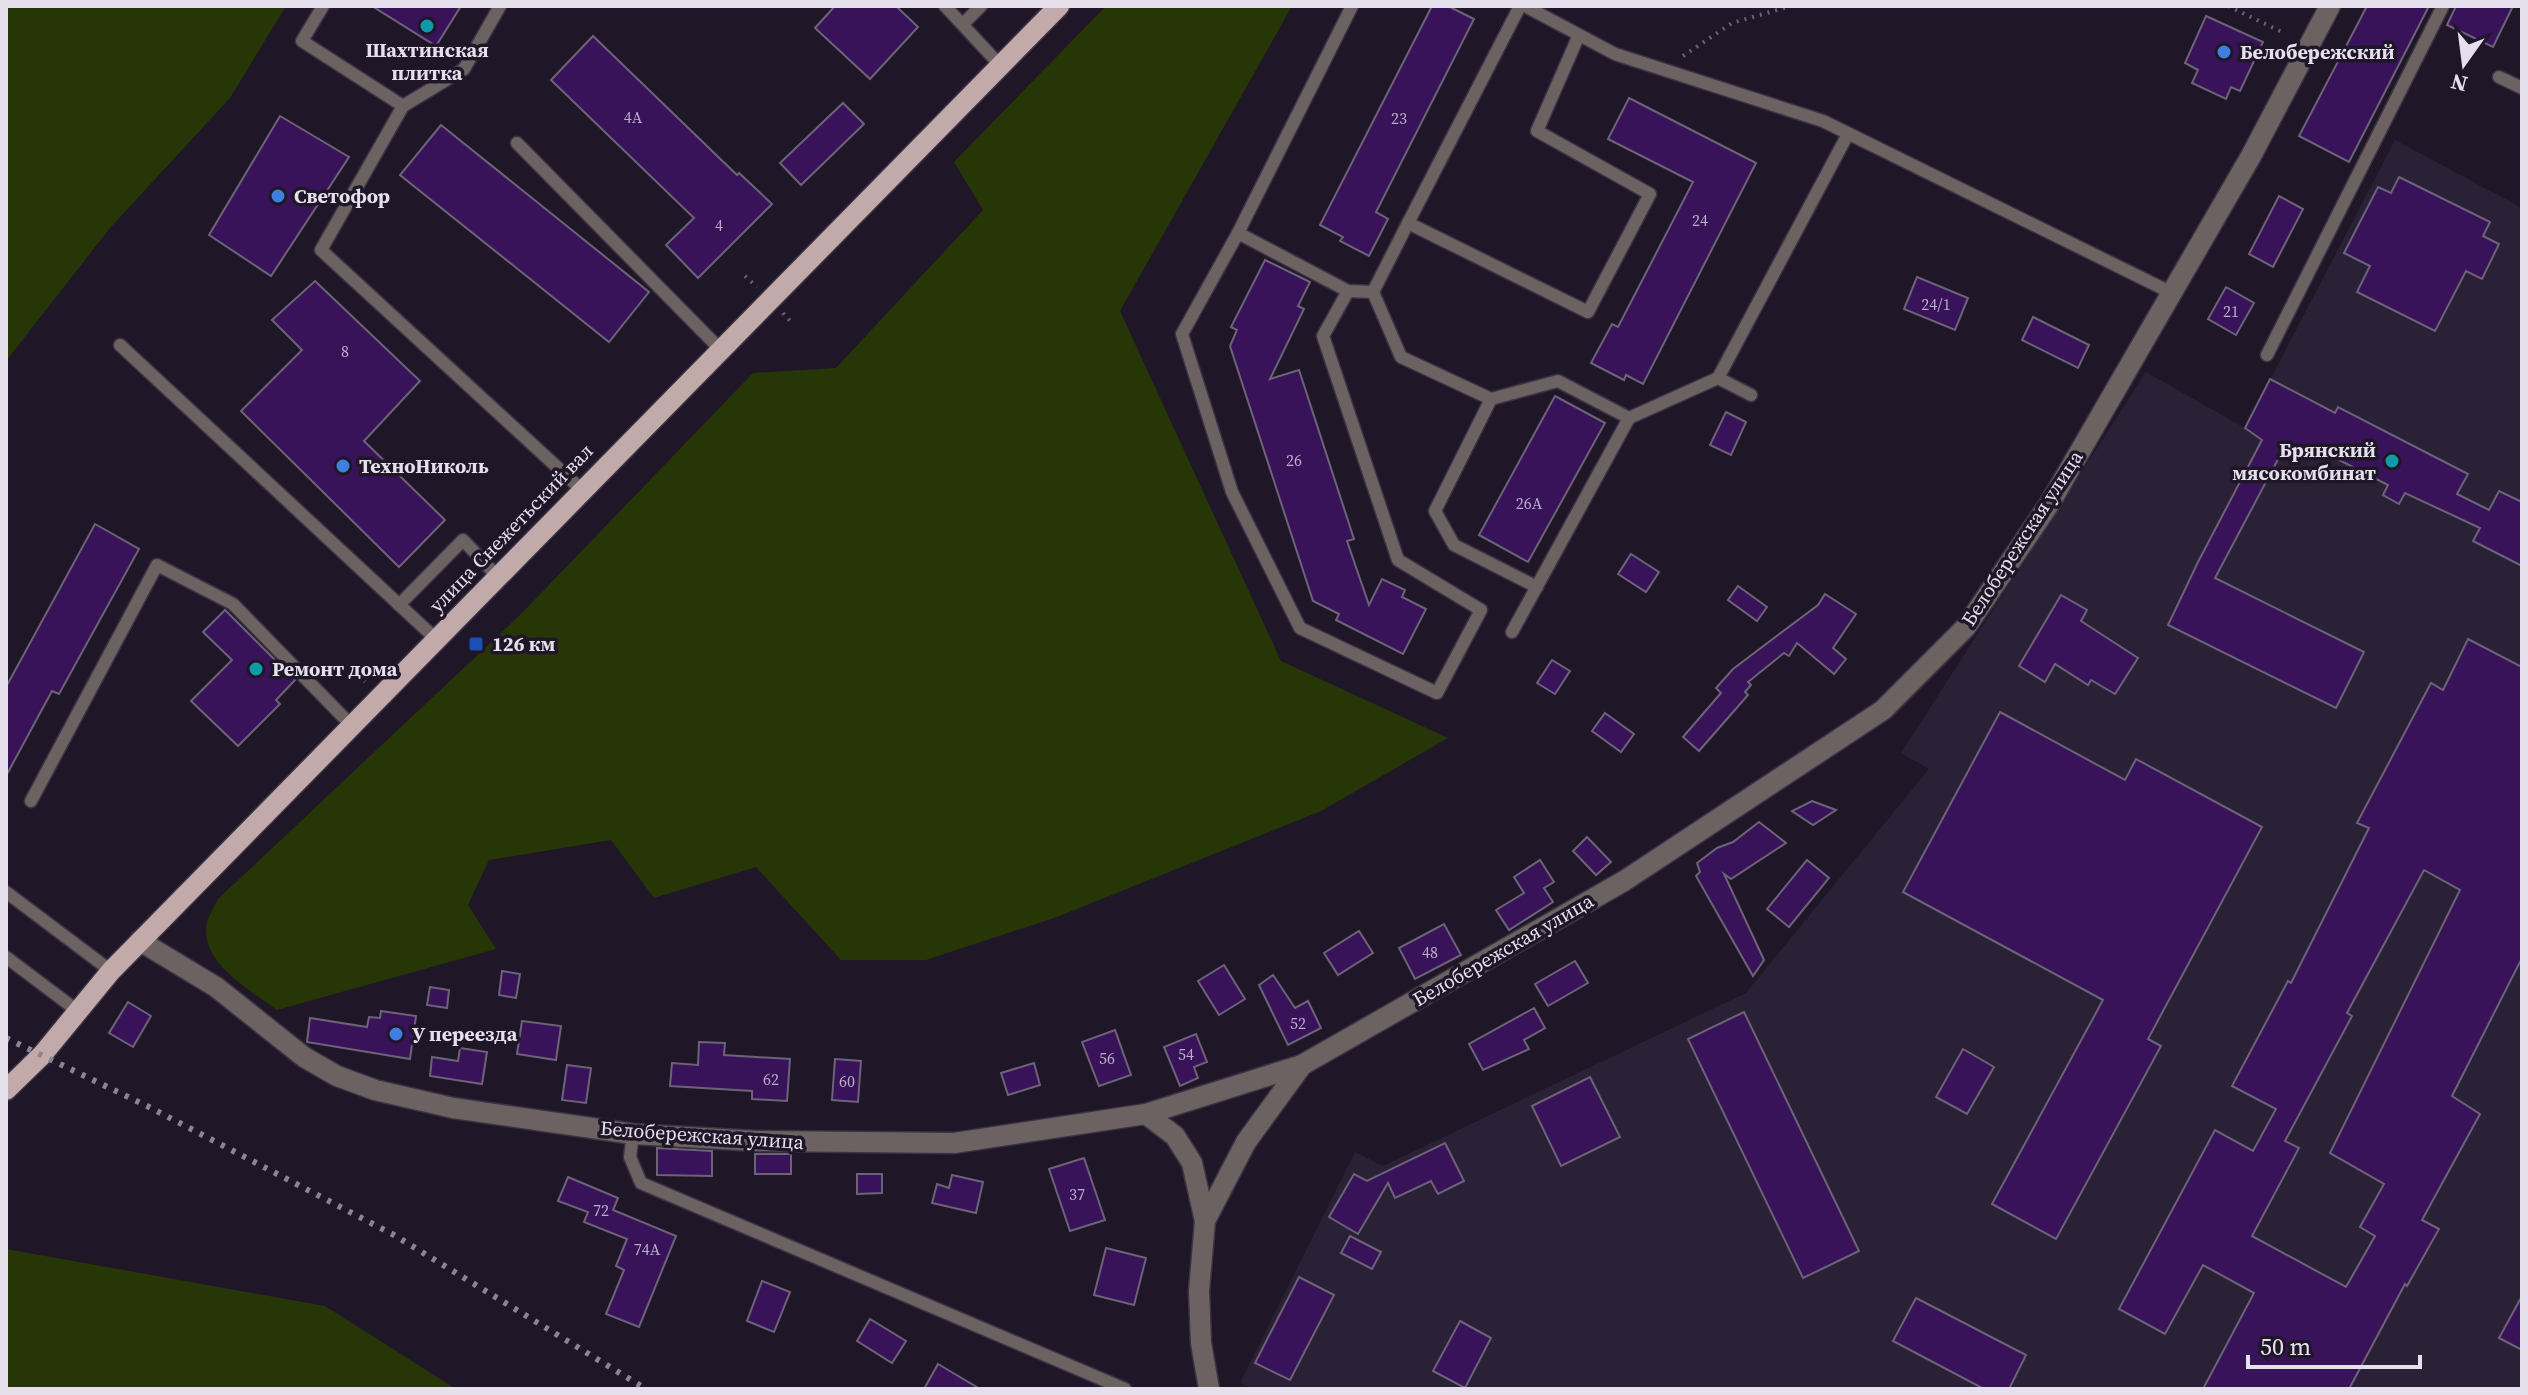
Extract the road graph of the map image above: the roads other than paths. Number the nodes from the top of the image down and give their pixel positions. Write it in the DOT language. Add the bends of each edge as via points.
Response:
graph roads {
  1 [pos="323,6"];
  2 [pos="500,6"];
  3 [pos="945,6"];
  4 [pos="981,6"];
  5 [pos="1059,6"];
  6 [pos="1352,6"];
  7 [pos="1522,6"];
  8 [pos="2330,6"];
  9 [pos="2443,6"];
  10 [pos="1544,10"];
  11 [pos="963,24"];
  12 [pos="1579,35"];
  13 [pos="999,64"];
  14 [pos="2499,77"];
  15 [pos="2522,88"];
  16 [pos="403,106"];
  17 [pos="1848,134"];
  18 [pos="517,143"];
  19 [pos="1408,223"];
  20 [pos="1238,233"];
  21 [pos="1348,291"];
  22 [pos="1373,292"];
  23 [pos="2172,293"];
  24 [pos="120,345"];
  25 [pos="720,349"];
  26 [pos="2267,355"];
  27 [pos="1718,378"];
  28 [pos="1751,395"];
  29 [pos="1491,399"];
  30 [pos="1629,418"];
  31 [pos="582,490"];
  32 [pos="497,576"];
  33 [pos="1537,587"];
  34 [pos="399,605"];
  35 [pos="1512,632"];
  36 [pos="436,639"];
  37 [pos="351,725"];
  38 [pos="31,801"];
  39 [pos="6,892"];
  40 [pos="140,941"];
  41 [pos="6,957"];
  42 [pos="111,971"];
  43 [pos="79,1012"];
  44 [pos="1302,1065"];
  45 [pos="6,1090"];
  46 [pos="1146,1114"];
  47 [pos="633,1134"];
  48 [pos="1205,1221"];
  49 [pos="1125,1389"];
  50 [pos="1209,1389"];
  1 -- 16 [label="lane" via="302,41"];
  2 -- 16 [label="lane" via="464,69"];
  3 -- 11 [label="lane"];
  4 -- 11 [label="lane"];
  5 -- 13 [label="main road, улица Снежетьский вал"];
  6 -- 20 [label="lane"];
  7 -- 10 [label="lane"];
  7 -- 19 [label="lane"];
  8 -- 23 [label="street, Белобережская улица"];
  9 -- 26 [label="lane"];
  10 -- 12 [label="lane"];
  11 -- 13 [label="lane"];
  12 -- 17 [label="lane" via="1615,54 1823,121"];
  12 -- 19 [label="lane" via="1537,131 1650,194 1588,312"];
  13 -- 25 [label="main road, улица Снежетьский вал"];
  14 -- 15 [label="lane"];
  16 -- 31 [label="lane" via="321,250"];
  17 -- 23 [label="lane"];
  17 -- 27 [label="lane"];
  18 -- 25 [label="lane"];
  19 -- 22 [label="lane"];
  20 -- 21 [label="lane"];
  20 -- 21 [label="lane" via="1182,334 1232,492 1300,628 1437,693 1481,610 1398,560 1323,336"];
  21 -- 22 [label="lane"];
  22 -- 29 [label="lane" via="1401,357"];
  23 -- 44 [label="street, Белобережская улица" via="2050,503 1966,627 1883,710 1624,881"];
  24 -- 34 [label="lane"];
  25 -- 31 [label="main road, улица Снежетьский вал"];
  27 -- 28 [label="lane"];
  27 -- 30 [label="lane"];
  29 -- 30 [label="lane" via="1558,381"];
  29 -- 33 [label="lane" via="1435,511 1454,545"];
  30 -- 33 [label="lane"];
  31 -- 32 [label="main road, улица Снежетьский вал"];
  32 -- 34 [label="lane" via="463,540"];
  32 -- 36 [label="main road, улица Снежетьский вал"];
  33 -- 35 [label="lane"];
  34 -- 36 [label="lane"];
  36 -- 37 [label="main road, улица Снежетьский вал"];
  37 -- 38 [label="lane" via="233,604 157,565"];
  37 -- 40 [label="main road, улица Снежетьский вал"];
  39 -- 42 [label="lane"];
  40 -- 42 [label="main road, улица Снежетьский вал"];
  40 -- 47 [label="street, Белобережская улица" via="216,987 304,1057 337,1076 453,1108"];
  41 -- 43 [label="lane"];
  42 -- 43 [label="main road, улица Снежетьский вал"];
  43 -- 45 [label="main road, улица Снежетьский вал"];
  44 -- 46 [label="street, Белобережская улица"];
  44 -- 48 [label="street, Белобережская улица" via="1246,1142"];
  46 -- 47 [label="street, Белобережская улица" via="954,1143"];
  46 -- 48 [label="street" via="1175,1136 1192,1163"];
  47 -- 49 [label="lane" via="630,1157 641,1183"];
  48 -- 50 [label="street, Белобережская улица" via="1199,1291"];
}
